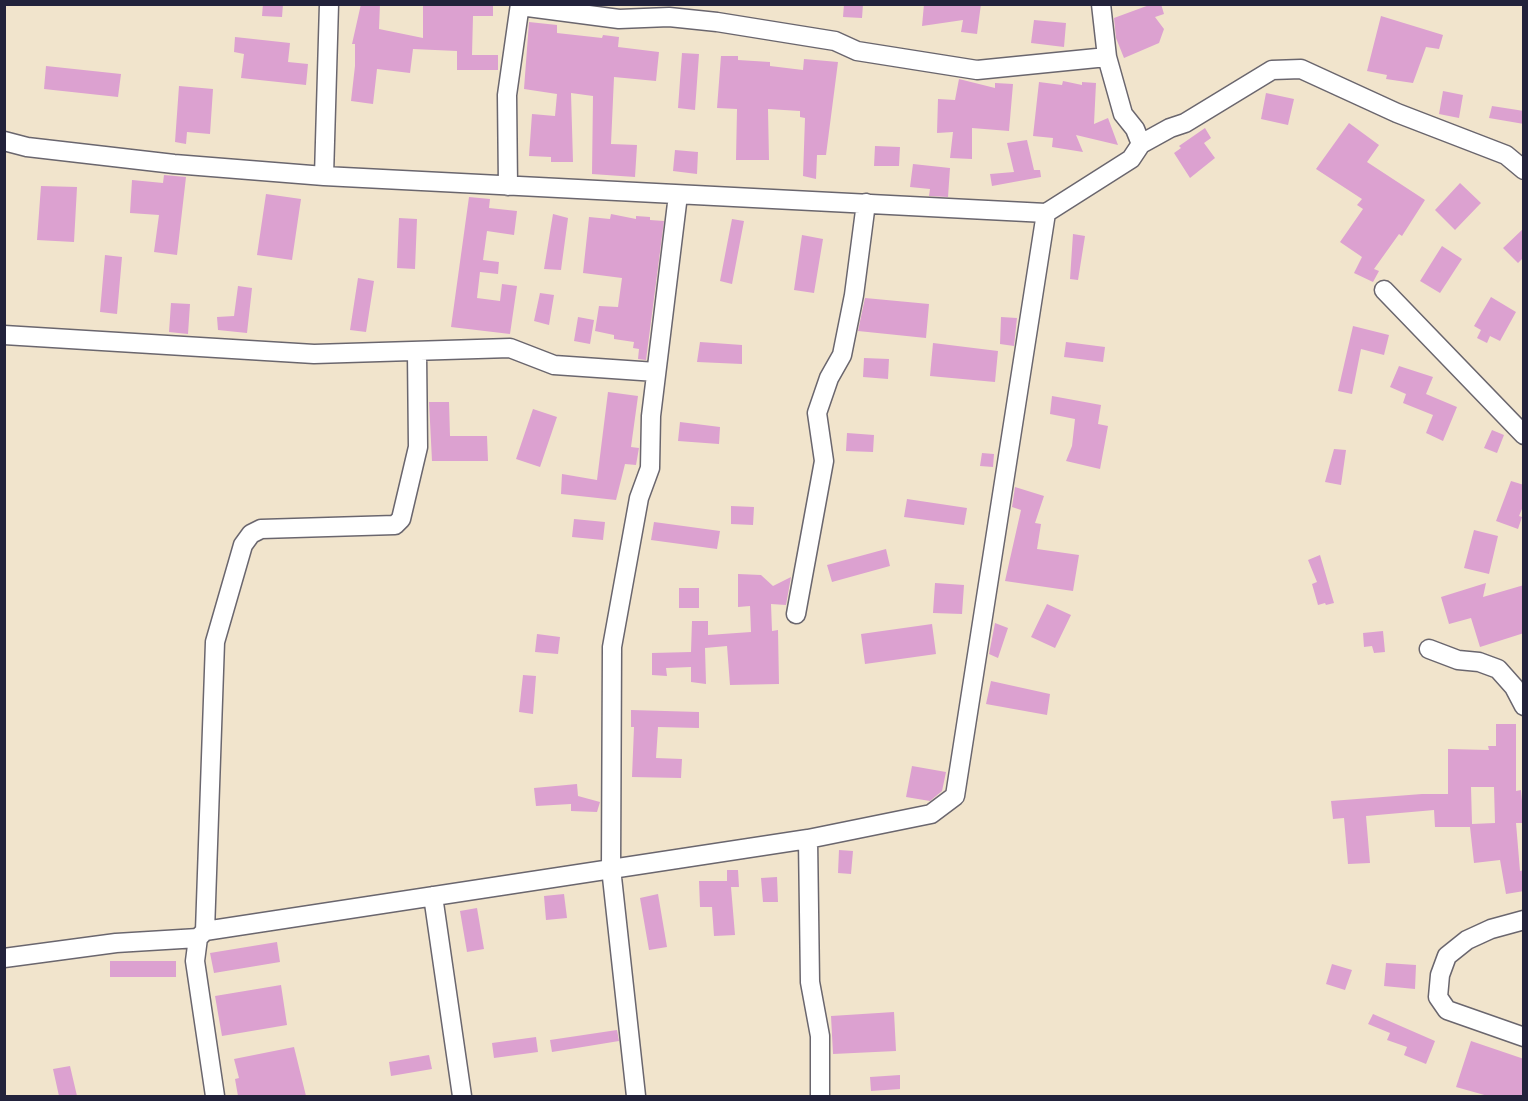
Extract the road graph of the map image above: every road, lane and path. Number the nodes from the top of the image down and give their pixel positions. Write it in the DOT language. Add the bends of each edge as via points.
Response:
graph roads {
  1 [pos="329,4"];
  2 [pos="1101,4"];
  3 [pos="520,5"];
  4 [pos="1107,57"];
  5 [pos="4,141"];
  6 [pos="1141,144"];
  7 [pos="1524,170"];
  8 [pos="324,176"];
  9 [pos="508,186"];
  10 [pos="678,195"];
  11 [pos="866,203"];
  12 [pos="1046,213"];
  13 [pos="1384,290"];
  14 [pos="4,335"];
  15 [pos="417,353"];
  16 [pos="656,372"];
  17 [pos="1524,435"];
  18 [pos="796,614"];
  19 [pos="1429,650"];
  20 [pos="1524,706"];
  21 [pos="808,839"];
  22 [pos="611,868"];
  23 [pos="433,896"];
  24 [pos="1524,920"];
  25 [pos="201,934"];
  26 [pos="4,958"];
  27 [pos="1524,1037"];
  28 [pos="215,1096"];
  29 [pos="462,1096"];
  30 [pos="636,1096"];
  31 [pos="820,1096"];
  1 -- 8 [label="street"];
  2 -- 4 [label="street"];
  3 -- 4 [label="street" via="619,19 669,17 717,22 835,41 857,51 977,70"];
  3 -- 9 [label="street" via="507,95"];
  4 -- 6 [label="street" via="1123,114"];
  5 -- 8 [label="street" via="174,164"];
  6 -- 7 [label="street" via="1185,123 1272,70 1301,69 1397,113 1506,155"];
  6 -- 12 [label="street" via="1131,159"];
  8 -- 9 [label="street"];
  9 -- 10 [label="street"];
  10 -- 11 [label="street"];
  10 -- 16 [label="street"];
  11 -- 12 [label="street"];
  11 -- 18 [label="street" via="843,355 829,378 817,413 824,461"];
  12 -- 21 [label="street" via="955,796 931,814"];
  13 -- 17 [label="street"];
  14 -- 15 [label="street" via="314,354"];
  15 -- 16 [label="street" via="510,348 554,365"];
  15 -- 25 [label="street" via="418,447 401,519 395,525 261,529 243,545 215,642"];
  16 -- 22 [label="street" via="650,468 639,498 612,647"];
  19 -- 20 [label="street" via="1498,669"];
  21 -- 22 [label="street"];
  21 -- 31 [label="street" via="810,982 820,1036"];
  22 -- 23 [label="street"];
  22 -- 30 [label="street"];
  23 -- 25 [label="street"];
  23 -- 29 [label="street"];
  24 -- 27 [label="street" via="1491,928 1447,956 1438,997 1447,1010"];
  25 -- 26 [label="street"];
  25 -- 28 [label="street" via="195,961"];
}
